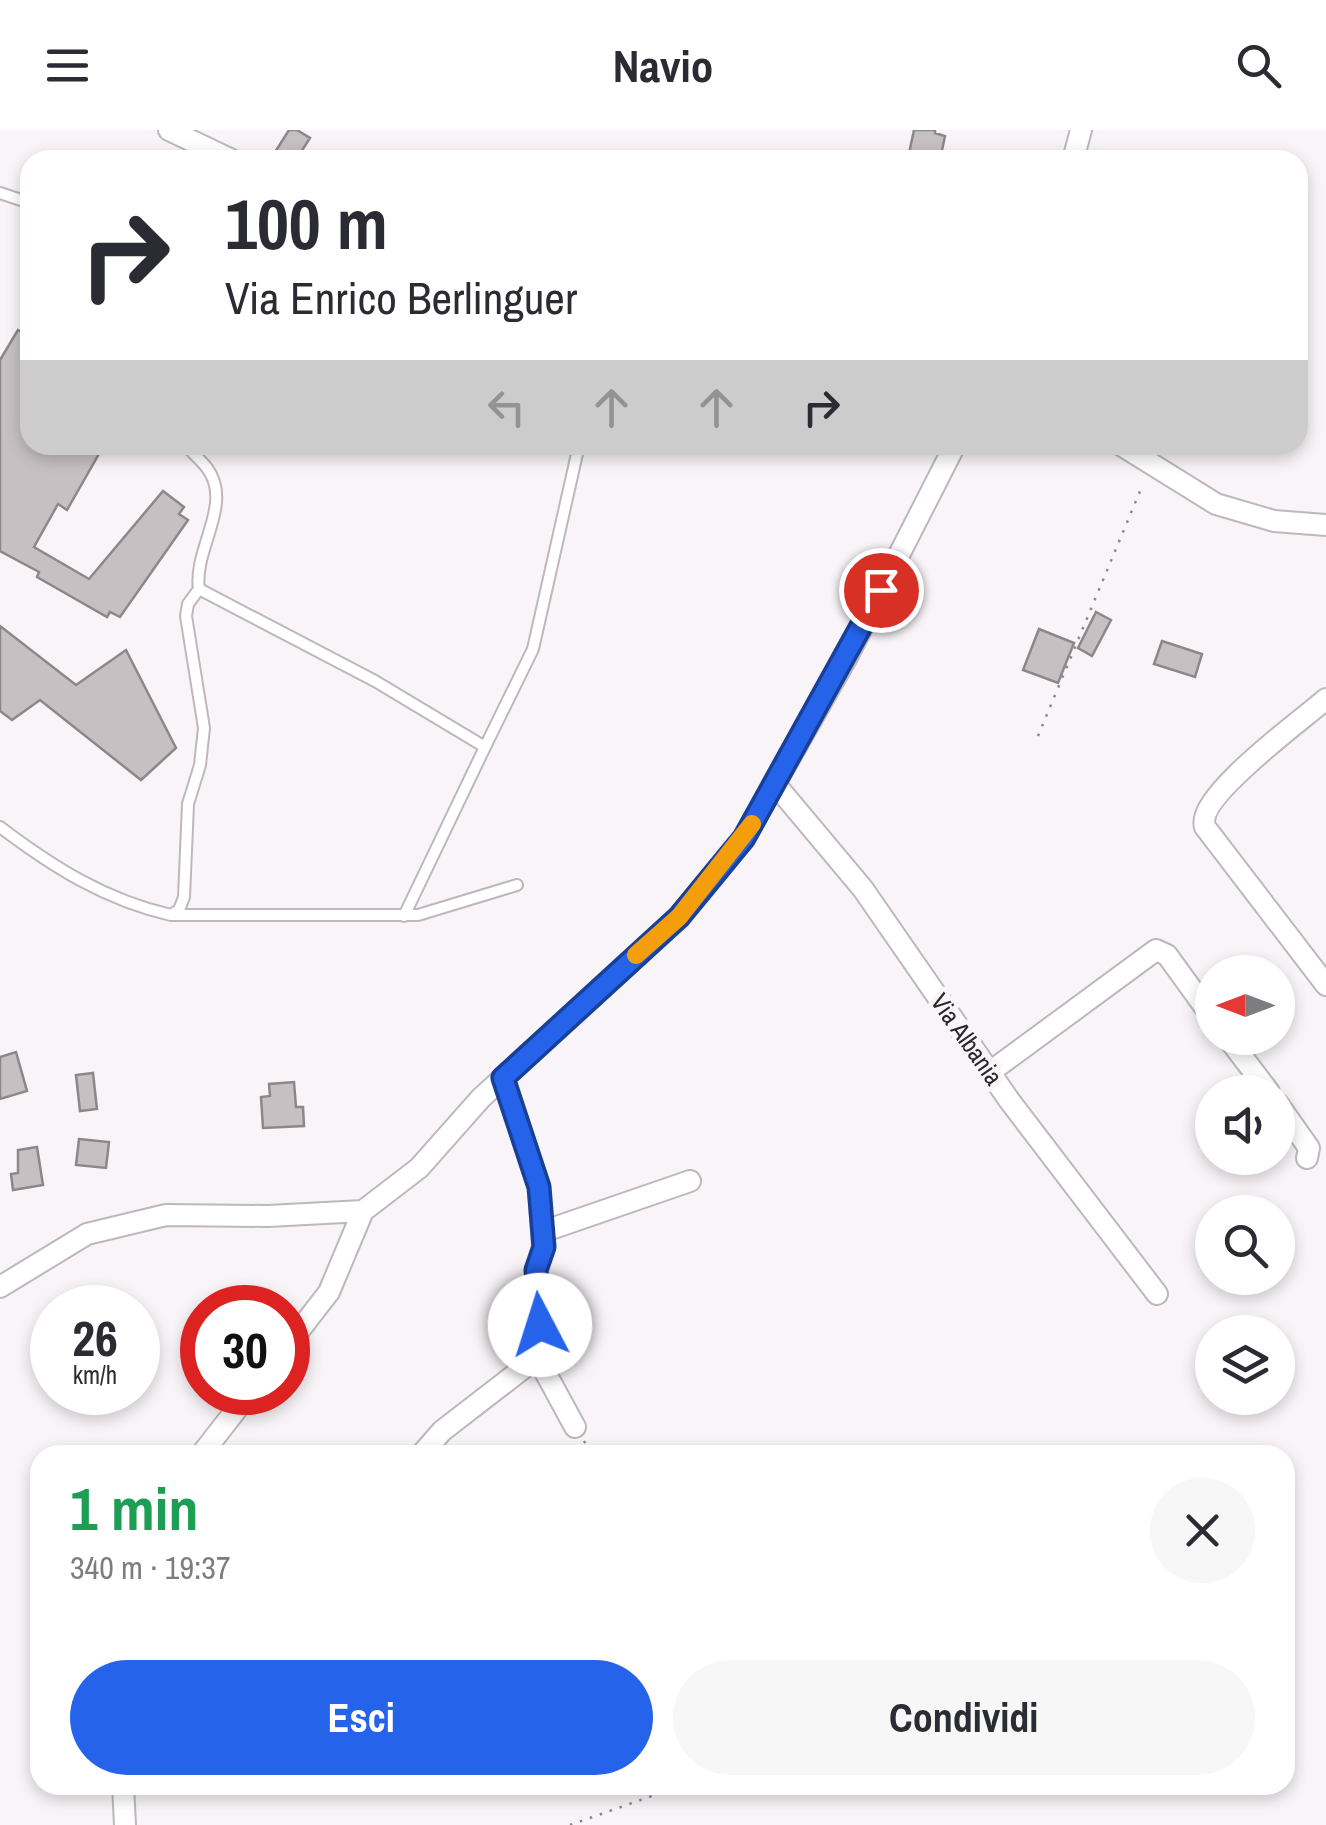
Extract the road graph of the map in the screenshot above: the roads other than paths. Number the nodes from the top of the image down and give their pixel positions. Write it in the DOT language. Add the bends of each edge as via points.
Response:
graph roads {
  1 [pos="169,130"];
  2 [pos="211,150"];
  3 [pos="196,455"];
  4 [pos="577,455"];
  5 [pos="950,455"];
  6 [pos="1137,455"];
  7 [pos="1326,525"];
  8 [pos="199,589"];
  9 [pos="1326,699"];
  10 [pos="485,747"];
  11 [pos="775,784"];
  12 [pos="0,827"];
  13 [pos="6,837"];
  14 [pos="516,885"];
  15 [pos="171,915"];
  16 [pos="404,916"];
  17 [pos="1326,986"];
  18 [pos="1195,994"];
  19 [pos="1241,1055"];
  20 [pos="990,1072"];
  21 [pos="1256,1075"];
  22 [pos="503,1078"];
  23 [pos="1295,1127"];
  24 [pos="1307,1158"];
  25 [pos="690,1182"];
  26 [pos="364,1210"];
  27 [pos="542,1232"];
  28 [pos="0,1287"];
  29 [pos="1157,1294"];
  30 [pos="310,1317"];
  31 [pos="537,1357"];
  32 [pos="232,1415"];
  33 [pos="576,1427"];
  34 [pos="440,1434"];
  35 [pos="209,1445"];
  36 [pos="430,1445"];
  37 [pos="445,1445"];
  38 [pos="124,1795"];
  39 [pos="125,1825"];
  1 -- 2 [label="street"];
  3 -- 8 [label="lane" via="208,468 217,499 200,554"];
  4 -- 10 [label="lane" via="533,650"];
  5 -- 11 [label="street"];
  6 -- 7 [label="street" via="1216,504 1274,521"];
  8 -- 10 [label="lane"];
  8 -- 15 [label="lane" via="186,616 204,728 188,804 184,897"];
  9 -- 17 [label="street" via="1239,773 1202,817"];
  10 -- 16 [label="lane"];
  11 -- 20 [label="street, Via Albania" via="864,889"];
  11 -- 22 [label="street" via="744,838 679,917"];
  12 -- 13 [label="lane"];
  13 -- 15 [label="lane" via="107,895"];
  14 -- 16 [label="lane"];
  15 -- 16 [label="lane"];
  18 -- 20 [label="street" via="1156,950"];
  19 -- 21 [label="street"];
  20 -- 29 [label="street, Via Albania"];
  22 -- 26 [label="street" via="419,1168"];
  22 -- 27 [label="street" via="539,1187"];
  23 -- 24 [label="street" via="1310,1148"];
  25 -- 27 [label="street"];
  26 -- 28 [label="street" via="166,1214 87,1234"];
  26 -- 30 [label="street" via="329,1292"];
  27 -- 31 [label="street" via="536,1270 543,1353"];
  31 -- 33 [label="street"];
  31 -- 34 [label="street"];
  32 -- 35 [label="street"];
  34 -- 36 [label="street"];
  34 -- 37 [label="street"];
  38 -- 39 [label="street"];
}
